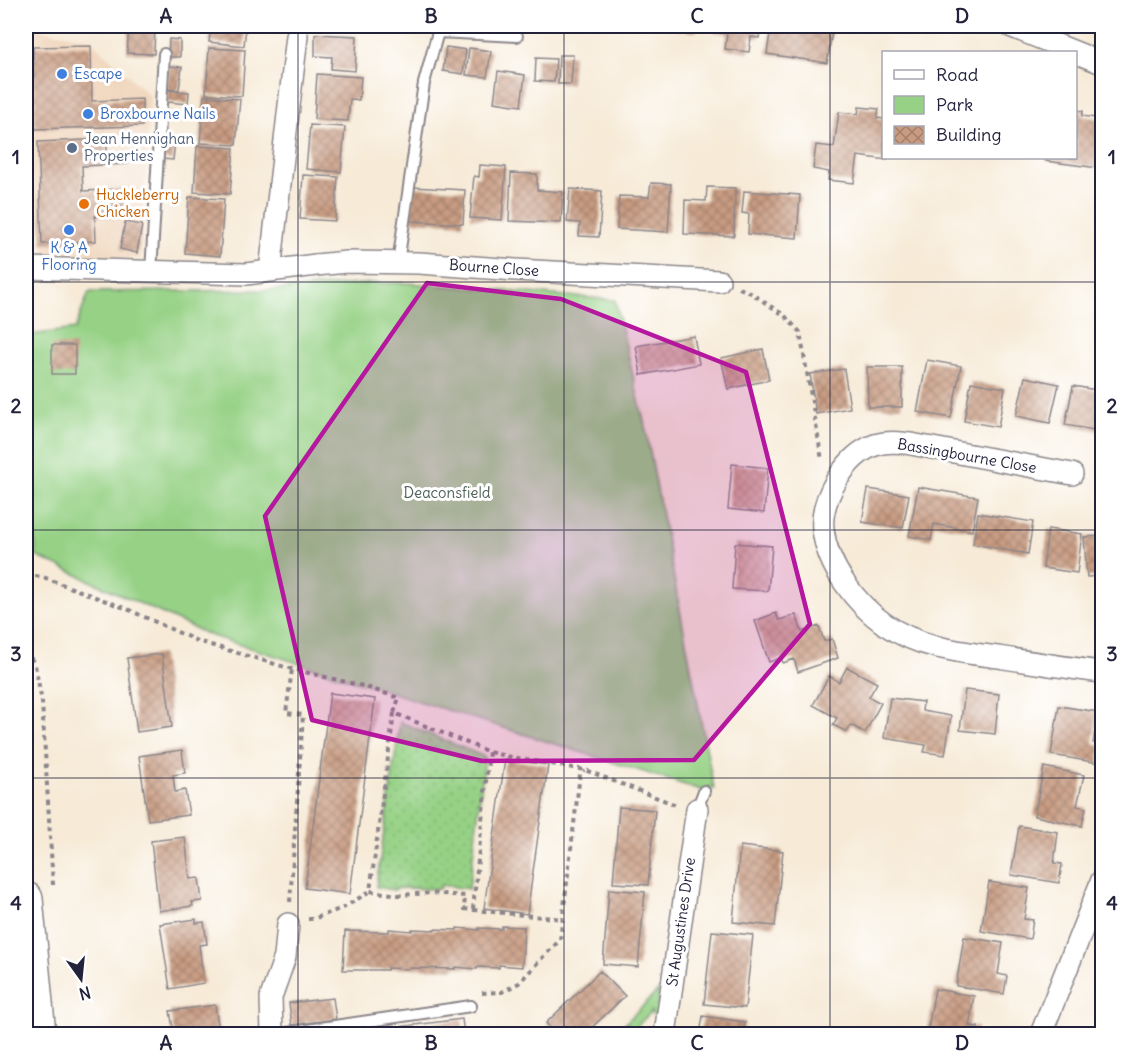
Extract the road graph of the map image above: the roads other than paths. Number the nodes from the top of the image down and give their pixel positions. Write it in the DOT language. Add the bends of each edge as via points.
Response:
graph roads {
  1 [pos="1010,26"];
  2 [pos="297,36"];
  3 [pos="517,36"];
  4 [pos="1072,51"];
  5 [pos="1077,53"];
  6 [pos="164,54"];
  7 [pos="1102,63"];
  8 [pos="398,263"];
  9 [pos="26,268"];
  10 [pos="270,271"];
  11 [pos="151,272"];
  12 [pos="719,281"];
  13 [pos="1072,474"];
  14 [pos="1102,672"];
  15 [pos="699,804"];
  16 [pos="1102,880"];
  17 [pos="39,897"];
  18 [pos="288,921"];
  19 [pos="471,1006"];
  20 [pos="39,1035"];
  21 [pos="272,1035"];
  22 [pos="280,1035"];
  23 [pos="665,1035"];
  24 [pos="1041,1035"];
  1 -- 4 [label="street"];
  2 -- 10 [label="street"];
  3 -- 8 [label="lane" via="438,32 424,82"];
  5 -- 7 [label="street"];
  6 -- 11 [label="lane"];
  8 -- 10 [label="street, Bourne Close" via="347,262"];
  8 -- 12 [label="street, Bourne Close"];
  9 -- 11 [label="street, Bourne Close"];
  10 -- 11 [label="street, Bourne Close"];
  13 -- 14 [label="street, Bassingbourne Close" via="911,444 882,443 850,461 839,476 828,499 823,528 834,565 843,580 855,598 889,627 925,644 950,650"];
  15 -- 23 [label="street, St Augustines Drive"];
  16 -- 24 [label="street"];
  17 -- 20 [label="main road"];
  18 -- 21 [label="street" via="285,957 271,997"];
  19 -- 22 [label="lane"];
}
